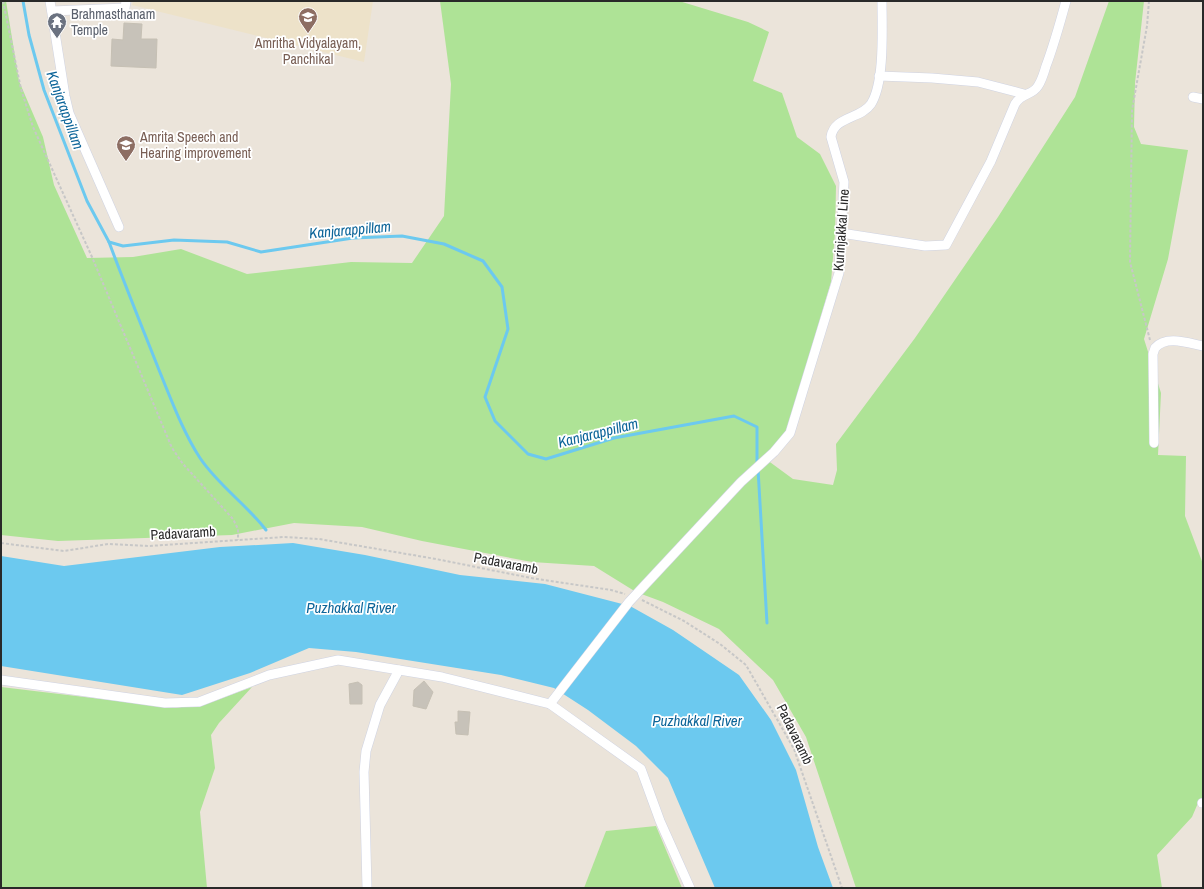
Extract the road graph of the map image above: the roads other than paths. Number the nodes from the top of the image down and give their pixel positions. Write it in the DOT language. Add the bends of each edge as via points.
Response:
graph roads {
  1 [pos="50,1"];
  2 [pos="126,1"];
  3 [pos="882,1"];
  4 [pos="1066,1"];
  5 [pos="52,11"];
  6 [pos="879,76"];
  7 [pos="1024,94"];
  8 [pos="1193,97"];
  9 [pos="1203,99"];
  10 [pos="119,227"];
  11 [pos="841,233"];
  12 [pos="1203,346"];
  13 [pos="1154,443"];
  14 [pos="399,670"];
  15 [pos="1,680"];
  16 [pos="550,704"];
  17 [pos="367,888"];
  18 [pos="690,888"];
  1 -- 5 [label="street"];
  2 -- 5 [label="street" via="125,8"];
  3 -- 6 [label="street, Kurinjakkal Line"];
  4 -- 7 [label="street" via="1039,84 1032,93"];
  5 -- 10 [label="street" via="69,113"];
  6 -- 7 [label="street" via="978,82"];
  6 -- 11 [label="street, Kurinjakkal Line" via="871,105 836,125 832,130 831,137 844,182"];
  7 -- 11 [label="street" via="1015,104 991,161 946,245 925,246"];
  8 -- 9 [label="street"];
  11 -- 16 [label="street, Kurinjakkal Line" via="839,273 790,433 632,599"];
  12 -- 13 [label="street" via="1164,341 1155,348"];
  14 -- 15 [label="street" via="338,660 270,675 199,702 165,703"];
  14 -- 16 [label="street" via="442,677"];
  14 -- 17 [label="street" via="380,705 366,751 364,772"];
  16 -- 18 [label="street" via="641,769 660,821"];
}
